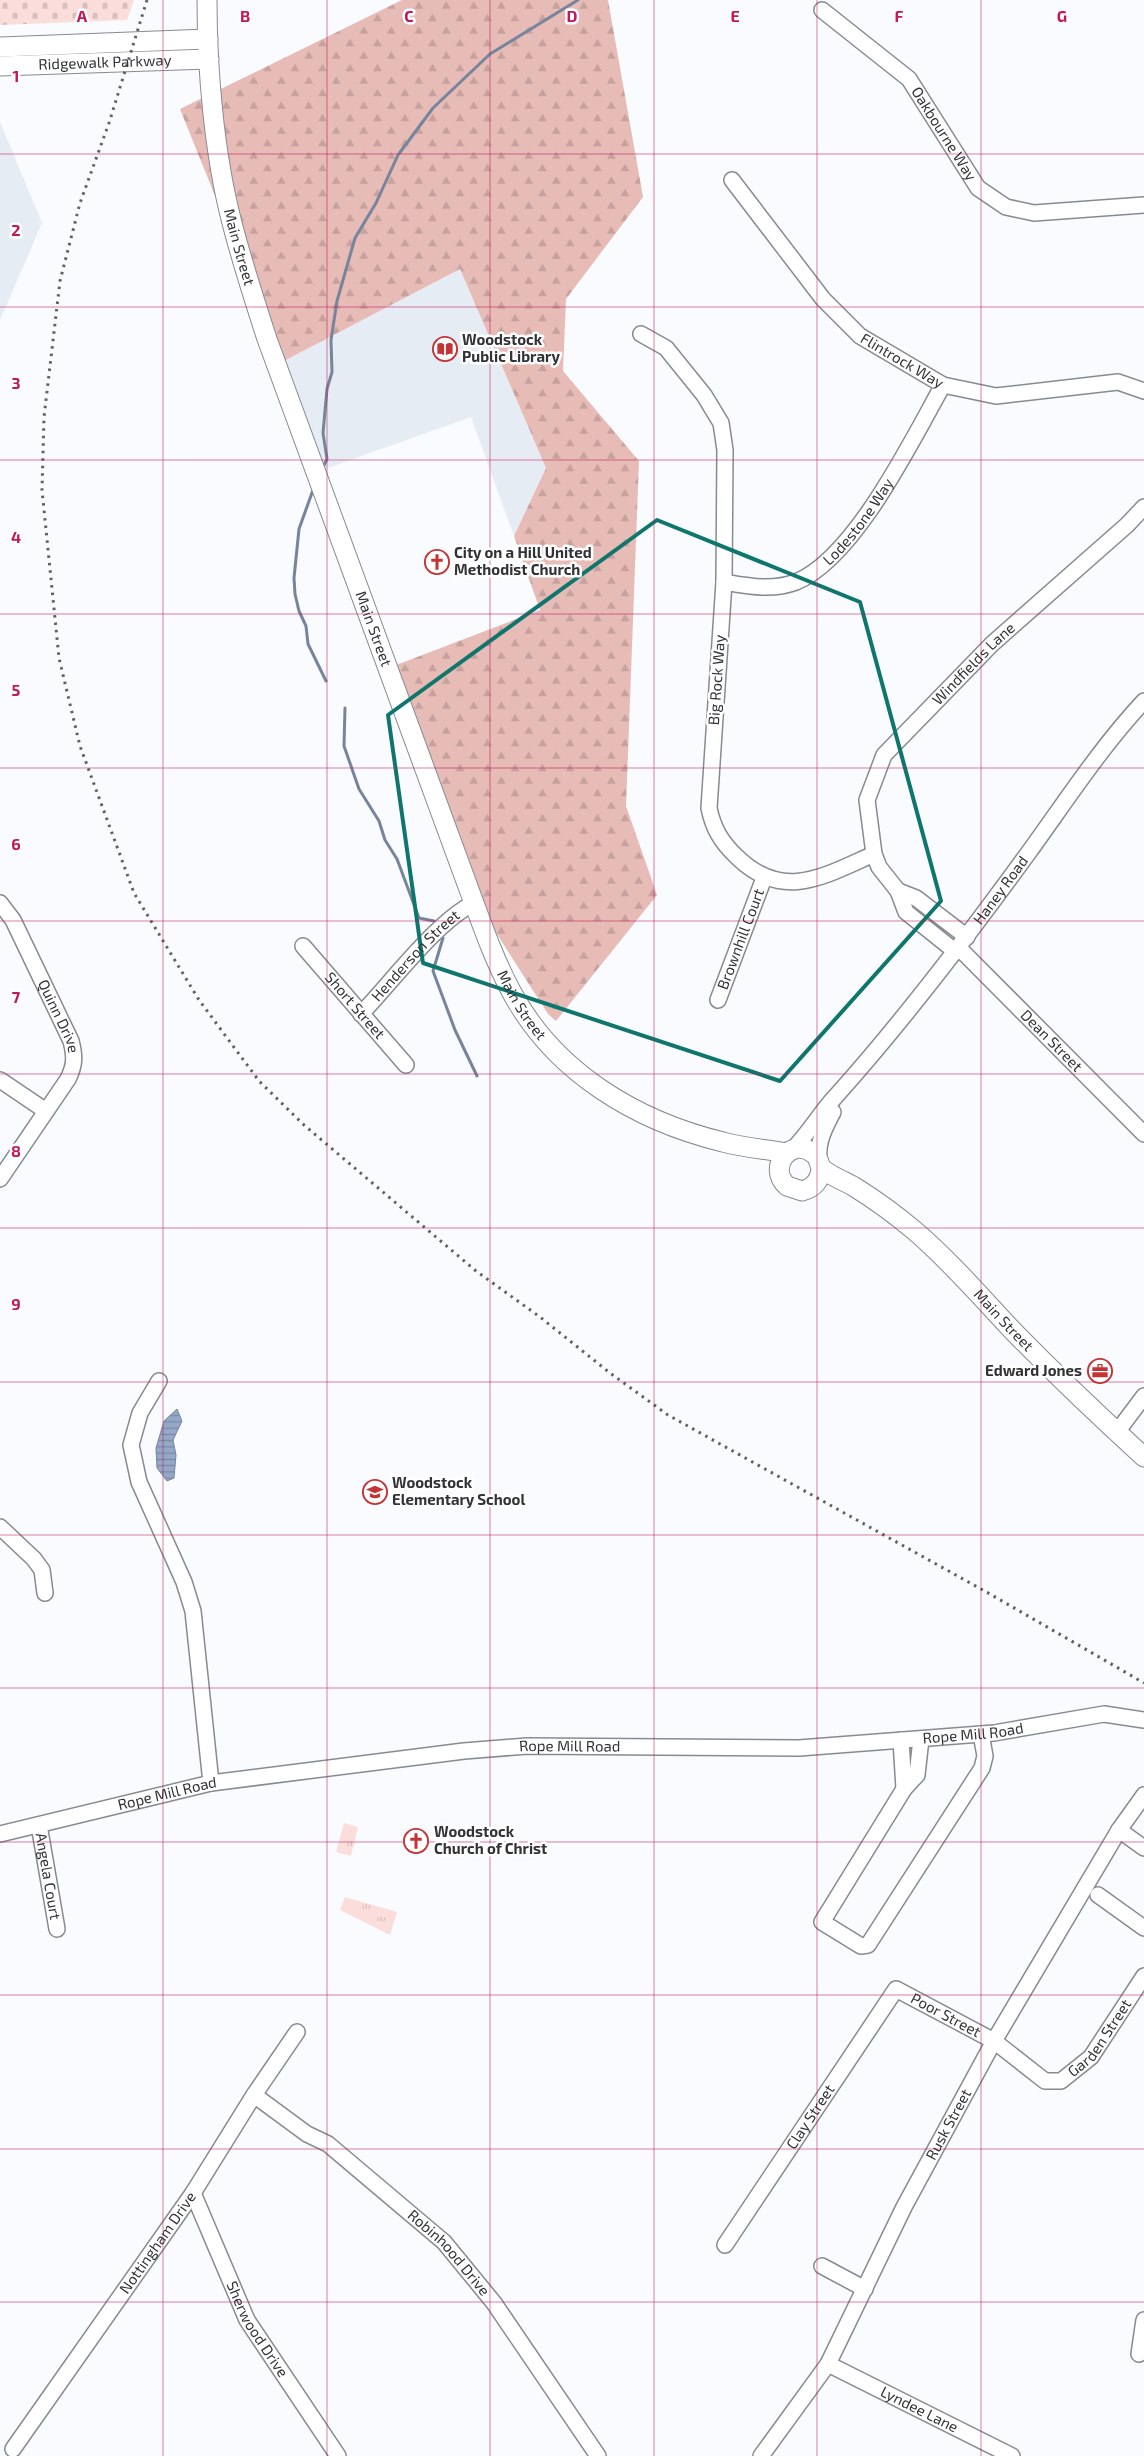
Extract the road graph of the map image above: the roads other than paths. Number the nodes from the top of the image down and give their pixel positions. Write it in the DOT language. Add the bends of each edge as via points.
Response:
graph roads {
  1 [pos="207,0"];
  2 [pos="822,10"];
  3 [pos="208,39"];
  4 [pos="0,47"];
  5 [pos="209,59"];
  6 [pos="0,66"];
  7 [pos="732,180"];
  8 [pos="1144,205"];
  9 [pos="641,334"];
  10 [pos="943,385"];
  11 [pos="1144,391"];
  12 [pos="1144,507"];
  13 [pos="724,582"];
  14 [pos="1144,701"];
  15 [pos="874,854"];
  16 [pos="764,878"];
  17 [pos="0,903"];
  18 [pos="474,903"];
  19 [pos="303,946"];
  20 [pos="961,946"];
  21 [pos="718,1000"];
  22 [pos="361,1014"];
  23 [pos="406,1065"];
  24 [pos="855,1076"];
  25 [pos="0,1080"];
  26 [pos="46,1111"];
  27 [pos="1144,1134"];
  28 [pos="723,1142"];
  29 [pos="790,1151"];
  30 [pos="820,1164"];
  31 [pos="780,1176"];
  32 [pos="0,1179"];
  33 [pos="806,1190"];
  34 [pos="879,1206"];
  35 [pos="159,1381"];
  36 [pos="1144,1396"];
  37 [pos="1116,1432"];
  38 [pos="1144,1457"];
  39 [pos="0,1527"];
  40 [pos="45,1593"];
  41 [pos="1144,1720"];
  42 [pos="981,1734"];
  43 [pos="921,1739"];
  44 [pos="901,1740"];
  45 [pos="211,1783"];
  46 [pos="904,1789"];
  47 [pos="1144,1795"];
  48 [pos="40,1825"];
  49 [pos="1120,1830"];
  50 [pos="0,1834"];
  51 [pos="1144,1848"];
  52 [pos="1098,1895"];
  53 [pos="1144,1928"];
  54 [pos="57,1929"];
  55 [pos="1144,1976"];
  56 [pos="896,1989"];
  57 [pos="297,2032"];
  58 [pos="994,2042"];
  59 [pos="254,2095"];
  60 [pos="193,2193"];
  61 [pos="725,2245"];
  62 [pos="822,2266"];
  63 [pos="865,2289"];
  64 [pos="1144,2320"];
  65 [pos="1138,2354"];
  66 [pos="828,2364"];
  67 [pos="13,2449"];
  68 [pos="336,2455"];
  69 [pos="598,2456"];
  70 [pos="761,2456"];
  71 [pos="1012,2456"];
  1 -- 3 [label="main road, Main Street"];
  2 -- 8 [label="street, Oakbourne Way" via="910,79 978,188 1006,207 1034,214"];
  3 -- 4 [label="main road, Ridgewalk Parkway"];
  3 -- 5 [label="main road, Main Street"];
  5 -- 6 [label="main road, Ridgewalk Parkway"];
  5 -- 18 [label="main road, Main Street" via="222,177 248,280 269,346"];
  7 -- 10 [label="street, Flintrock Way" via="823,299 860,336"];
  9 -- 13 [label="street, Big Rock Way" via="666,348 704,395 721,423 725,450"];
  10 -- 11 [label="street, Flintrock Way" via="996,396 1118,382"];
  10 -- 13 [label="street, Lodestone Way" via="890,480 847,540 821,567 795,582 764,588"];
  12 -- 15 [label="street, Windfields Lane" via="992,644 884,755 868,800"];
  13 -- 16 [label="street, Big Rock Way" via="709,808 712,824 724,844"];
  14 -- 20 [label="street, Haney Road" via="1086,774"];
  15 -- 16 [label="street, Big Rock Way" via="820,878 792,882"];
  15 -- 20 [label="street" via="878,867 898,891 916,898"];
  16 -- 21 [label="street, Brownhill Court"];
  17 -- 26 [label="street, Quinn Drive" via="13,920 75,1057 74,1068"];
  18 -- 22 [label="street, Henderson Street" via="458,911 440,928"];
  18 -- 28 [label="main road, Main Street" via="511,992 534,1027 564,1061 604,1092 637,1111"];
  19 -- 22 [label="street, Short Street"];
  20 -- 24 [label="street, Haney Road"];
  20 -- 27 [label="street, Dean Street"];
  22 -- 23 [label="street, Short Street"];
  24 -- 29 [label="street, Haney Road" via="834,1098 806,1137"];
  24 -- 30 [label="street, Haney Road" via="822,1135 818,1149"];
  25 -- 26 [label="street"];
  26 -- 32 [label="street, Quinn Drive"];
  28 -- 29 [label="main road, Main Street"];
  28 -- 31 [label="main road, Main Street" via="760,1160"];
  29 -- 30 [label="main road, Main Street" via="810,1150"];
  29 -- 31 [label="main road" via="780,1163"];
  30 -- 33 [label="main road" via="818,1181"];
  30 -- 34 [label="main road, Main Street"];
  31 -- 33 [label="main road, Main Street" via="790,1188"];
  33 -- 34 [label="main road, Main Street" via="826,1186"];
  34 -- 37 [label="main road, Main Street" via="915,1231"];
  35 -- 45 [label="street" via="140,1413 131,1445 140,1482 184,1582 193,1611"];
  36 -- 37 [label="street"];
  37 -- 38 [label="main road, Main Street"];
  39 -- 40 [label="street" via="42,1570"];
  41 -- 42 [label="street, Rope Mill Road" via="1104,1714"];
  42 -- 43 [label="street, Rope Mill Road"];
  42 -- 46 [label="street" via="985,1756 982,1768 868,1945 861,1946 822,1922"];
  43 -- 44 [label="street, Rope Mill Road"];
  43 -- 46 [label="street" via="917,1775"];
  44 -- 45 [label="street, Rope Mill Road" via="799,1748 526,1746"];
  44 -- 46 [label="street"];
  45 -- 48 [label="street, Rope Mill Road"];
  47 -- 49 [label="street, Rusk Street"];
  48 -- 50 [label="street, Rope Mill Road"];
  48 -- 54 [label="street, Angela Court"];
  49 -- 51 [label="street"];
  49 -- 58 [label="street, Rusk Street"];
  52 -- 53 [label="street"];
  55 -- 58 [label="street, Garden Street" via="1091,2057 1061,2081 1045,2081"];
  56 -- 58 [label="street, Poor Street"];
  56 -- 61 [label="street, Clay Street"];
  57 -- 59 [label="street, Nottingham Drive"];
  58 -- 63 [label="street, Rusk Street" via="904,2207"];
  59 -- 60 [label="street, Nottingham Drive"];
  59 -- 69 [label="street, Robinhood Drive" via="307,2134 328,2144 444,2242 494,2304"];
  60 -- 67 [label="street, Nottingham Drive"];
  60 -- 68 [label="street, Sherwood Drive" via="247,2320"];
  62 -- 63 [label="street"];
  63 -- 66 [label="street, Rusk Street"];
  64 -- 65 [label="street"];
  66 -- 70 [label="street, Rusk Street"];
  66 -- 71 [label="street, Lyndee Lane"];
}
